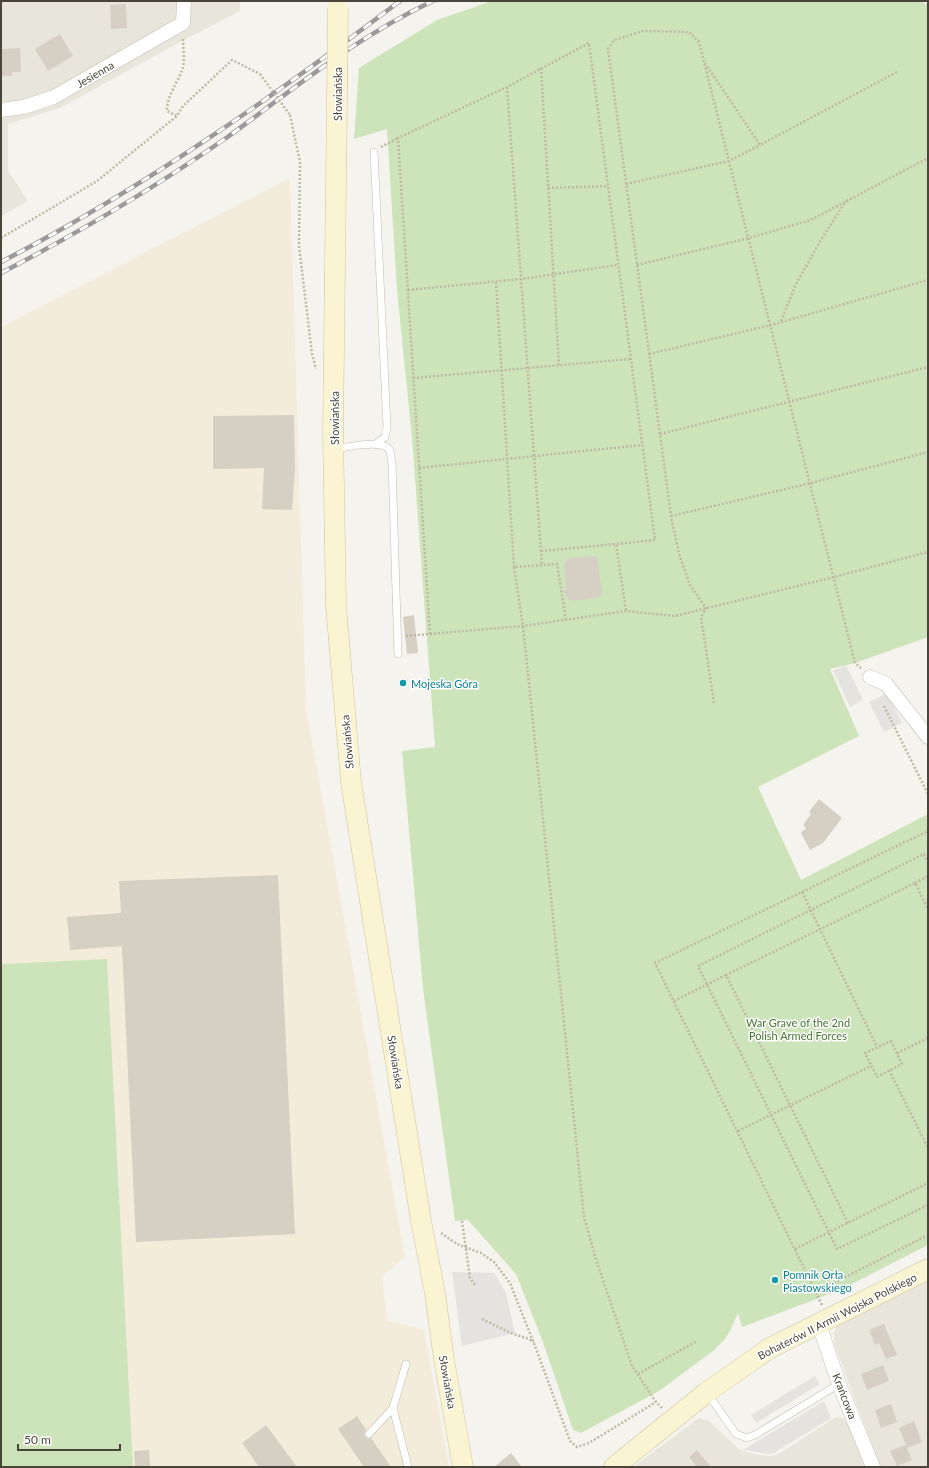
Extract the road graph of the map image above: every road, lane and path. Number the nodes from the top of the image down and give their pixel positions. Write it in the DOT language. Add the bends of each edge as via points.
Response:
graph roads {
  1 [pos="184,1"];
  2 [pos="338,4"];
  3 [pos="183,23"];
  4 [pos="704,61"];
  5 [pos="541,68"];
  6 [pos="896,72"];
  7 [pos="507,87"];
  8 [pos="1,110"];
  9 [pos="177,116"];
  10 [pos="398,138"];
  11 [pos="760,145"];
  12 [pos="374,152"];
  13 [pos="928,158"];
  14 [pos="729,162"];
  15 [pos="626,184"];
  16 [pos="608,186"];
  17 [pos="548,188"];
  18 [pos="846,201"];
  19 [pos="1,238"];
  20 [pos="749,238"];
  21 [pos="618,265"];
  22 [pos="637,265"];
  23 [pos="553,275"];
  24 [pos="521,279"];
  25 [pos="928,280"];
  26 [pos="496,282"];
  27 [pos="408,290"];
  28 [pos="781,322"];
  29 [pos="771,325"];
  30 [pos="649,354"];
  31 [pos="631,359"];
  32 [pos="559,366"];
  33 [pos="528,368"];
  34 [pos="928,368"];
  35 [pos="502,370"];
  36 [pos="318,376"];
  37 [pos="413,378"];
  38 [pos="790,402"];
  39 [pos="660,434"];
  40 [pos="377,443"];
  41 [pos="642,445"];
  42 [pos="333,449"];
  43 [pos="928,452"];
  44 [pos="534,456"];
  45 [pos="507,459"];
  46 [pos="419,468"];
  47 [pos="810,483"];
  48 [pos="671,516"];
  49 [pos="616,544"];
  50 [pos="541,551"];
  51 [pos="928,552"];
  52 [pos="542,565"];
  53 [pos="514,567"];
  54 [pos="834,577"];
  55 [pos="706,608"];
  56 [pos="626,611"];
  57 [pos="566,620"];
  58 [pos="523,626"];
  59 [pos="430,634"];
  60 [pos="398,636"];
  61 [pos="398,654"];
  62 [pos="870,677"];
  63 [pos="714,703"];
  64 [pos="884,705"];
  65 [pos="928,737"];
  66 [pos="928,794"];
  67 [pos="928,831"];
  68 [pos="928,863"];
  69 [pos="928,876"];
  70 [pos="915,883"];
  71 [pos="802,892"];
  72 [pos="928,909"];
  73 [pos="811,910"];
  74 [pos="820,929"];
  75 [pos="726,975"];
  76 [pos="707,985"];
  77 [pos="674,1001"];
  78 [pos="928,1038"];
  79 [pos="877,1047"];
  80 [pos="897,1054"];
  81 [pos="871,1066"];
  82 [pos="890,1070"];
  83 [pos="790,1106"];
  84 [pos="771,1115"];
  85 [pos="738,1132"];
  86 [pos="928,1148"];
  87 [pos="928,1183"];
  88 [pos="928,1205"];
  89 [pos="462,1221"];
  90 [pos="848,1223"];
  91 [pos="829,1232"];
  92 [pos="441,1233"];
  93 [pos="928,1235"];
  94 [pos="465,1247"];
  95 [pos="795,1249"];
  96 [pos="928,1269"];
  97 [pos="475,1285"];
  98 [pos="482,1319"];
  99 [pos="819,1324"];
  100 [pos="697,1341"];
  101 [pos="534,1343"];
  102 [pos="406,1364"];
  103 [pos="638,1374"];
  104 [pos="839,1384"];
  105 [pos="707,1392"];
  106 [pos="656,1402"];
  107 [pos="393,1408"];
  108 [pos="674,1419"];
  109 [pos="369,1434"];
  110 [pos="408,1467"];
  111 [pos="463,1467"];
  112 [pos="614,1467"];
  113 [pos="873,1467"];
  1 -- 3 [label="street"];
  2 -- 42 [label="street, Słowiańska, bridge"];
  3 -- 8 [label="street, Jesienna" via="54,97 24,107"];
  3 -- 9 [label="path" via="184,66 166,103 167,111"];
  4 -- 11 [label="path"];
  4 -- 14 [label="path"];
  4 -- 15 [label="path" via="699,42 689,32 643,30 614,40 611,44 608,49"];
  5 -- 7 [label="path"];
  5 -- 16 [label="path" via="589,43"];
  5 -- 17 [label="path"];
  6 -- 11 [label="path"];
  7 -- 10 [label="path"];
  7 -- 24 [label="path"];
  9 -- 19 [label="path" via="97,181"];
  9 -- 36 [label="path, bridge" via="183,106 232,60 260,74 290,115 300,162 299,246 312,354"];
  10 -- 12 [label="path"];
  10 -- 27 [label="path"];
  11 -- 14 [label="path"];
  12 -- 40 [label="lane" via="387,427 385,437"];
  13 -- 18 [label="path"];
  14 -- 15 [label="path"];
  14 -- 20 [label="path"];
  15 -- 22 [label="path"];
  16 -- 17 [label="path"];
  16 -- 21 [label="path"];
  17 -- 23 [label="path"];
  18 -- 20 [label="path" via="811,220"];
  18 -- 28 [label="path" via="796,284"];
  20 -- 22 [label="path"];
  20 -- 29 [label="path"];
  21 -- 23 [label="path"];
  21 -- 31 [label="path"];
  22 -- 30 [label="path"];
  23 -- 24 [label="path"];
  23 -- 32 [label="path"];
  24 -- 26 [label="path"];
  24 -- 33 [label="path"];
  25 -- 28 [label="path"];
  26 -- 27 [label="path"];
  26 -- 35 [label="path"];
  27 -- 37 [label="path"];
  28 -- 29 [label="path"];
  29 -- 30 [label="path"];
  29 -- 38 [label="path"];
  30 -- 39 [label="path"];
  31 -- 32 [label="path"];
  31 -- 41 [label="path"];
  32 -- 33 [label="path"];
  33 -- 35 [label="path"];
  33 -- 44 [label="path"];
  34 -- 38 [label="path"];
  35 -- 37 [label="path"];
  35 -- 45 [label="path"];
  37 -- 46 [label="path"];
  38 -- 39 [label="path"];
  38 -- 47 [label="path"];
  39 -- 48 [label="path"];
  40 -- 42 [label="lane"];
  40 -- 60 [label="lane" via="385,445 390,451 392,464"];
  41 -- 44 [label="path"];
  41 -- 49 [label="path" via="654,540"];
  42 -- 111 [label="street, Słowiańska" via="336,606 351,782"];
  43 -- 47 [label="path"];
  44 -- 45 [label="path"];
  44 -- 50 [label="path"];
  45 -- 46 [label="path"];
  45 -- 53 [label="path"];
  46 -- 59 [label="path"];
  47 -- 48 [label="path"];
  47 -- 54 [label="path"];
  48 -- 55 [label="path" via="679,554 690,585"];
  49 -- 50 [label="path"];
  49 -- 56 [label="path"];
  50 -- 52 [label="path"];
  51 -- 54 [label="path"];
  52 -- 53 [label="path"];
  52 -- 57 [label="path" via="557,564"];
  53 -- 58 [label="path"];
  54 -- 55 [label="path"];
  54 -- 62 [label="path" via="855,663"];
  55 -- 56 [label="path" via="675,616"];
  55 -- 63 [label="path" via="701,617"];
  56 -- 57 [label="path"];
  57 -- 58 [label="path"];
  58 -- 59 [label="path"];
  58 -- 103 [label="path" via="584,1217 632,1366"];
  59 -- 60 [label="path"];
  60 -- 61 [label="lane"];
  62 -- 65 [label="street" via="886,684"];
  64 -- 66 [label="path"];
  67 -- 71 [label="path"];
  68 -- 73 [label="path" via="924,854"];
  69 -- 70 [label="path"];
  70 -- 72 [label="path"];
  70 -- 74 [label="path"];
  71 -- 73 [label="path"];
  71 -- 77 [label="path" via="655,963"];
  73 -- 74 [label="path"];
  73 -- 76 [label="path" via="698,966"];
  74 -- 75 [label="path"];
  74 -- 79 [label="path"];
  75 -- 76 [label="path"];
  75 -- 83 [label="path"];
  76 -- 77 [label="path"];
  76 -- 84 [label="path"];
  77 -- 85 [label="path"];
  78 -- 80 [label="path"];
  79 -- 80 [label="path" via="891,1041"];
  79 -- 81 [label="path" via="865,1053"];
  80 -- 82 [label="path" via="902,1064"];
  81 -- 82 [label="path" via="876,1077"];
  81 -- 83 [label="path"];
  82 -- 86 [label="path"];
  83 -- 84 [label="path"];
  83 -- 90 [label="path"];
  84 -- 85 [label="path"];
  84 -- 91 [label="path"];
  85 -- 95 [label="path"];
  87 -- 90 [label="path"];
  88 -- 91 [label="path" via="837,1249"];
  89 -- 94 [label="path"];
  90 -- 91 [label="path"];
  91 -- 95 [label="path"];
  92 -- 94 [label="path"];
  93 -- 95 [label="path" via="816,1292"];
  94 -- 97 [label="path" via="470,1278"];
  94 -- 101 [label="path" via="481,1253 494,1262 510,1283"];
  96 -- 99 [label="street, Bohaterów II Armii Wojska Polskiego"];
  98 -- 101 [label="path"];
  99 -- 104 [label="street, Krańcowa"];
  99 -- 105 [label="street, Bohaterów II Armii Wojska Polskiego" via="770,1348"];
  100 -- 103 [label="path"];
  101 -- 106 [label="path" via="565,1431 577,1447 589,1443"];
  102 -- 107 [label="lane"];
  103 -- 106 [label="path"];
  104 -- 105 [label="lane" via="747,1438 736,1434"];
  104 -- 113 [label="street, Krańcowa"];
  105 -- 108 [label="street, Bohaterów II Armii Wojska Polskiego"];
  106 -- 108 [label="path"];
  107 -- 109 [label="lane"];
  107 -- 110 [label="lane"];
  108 -- 112 [label="street, Bohaterów II Armii Wojska Polskiego"];
}
